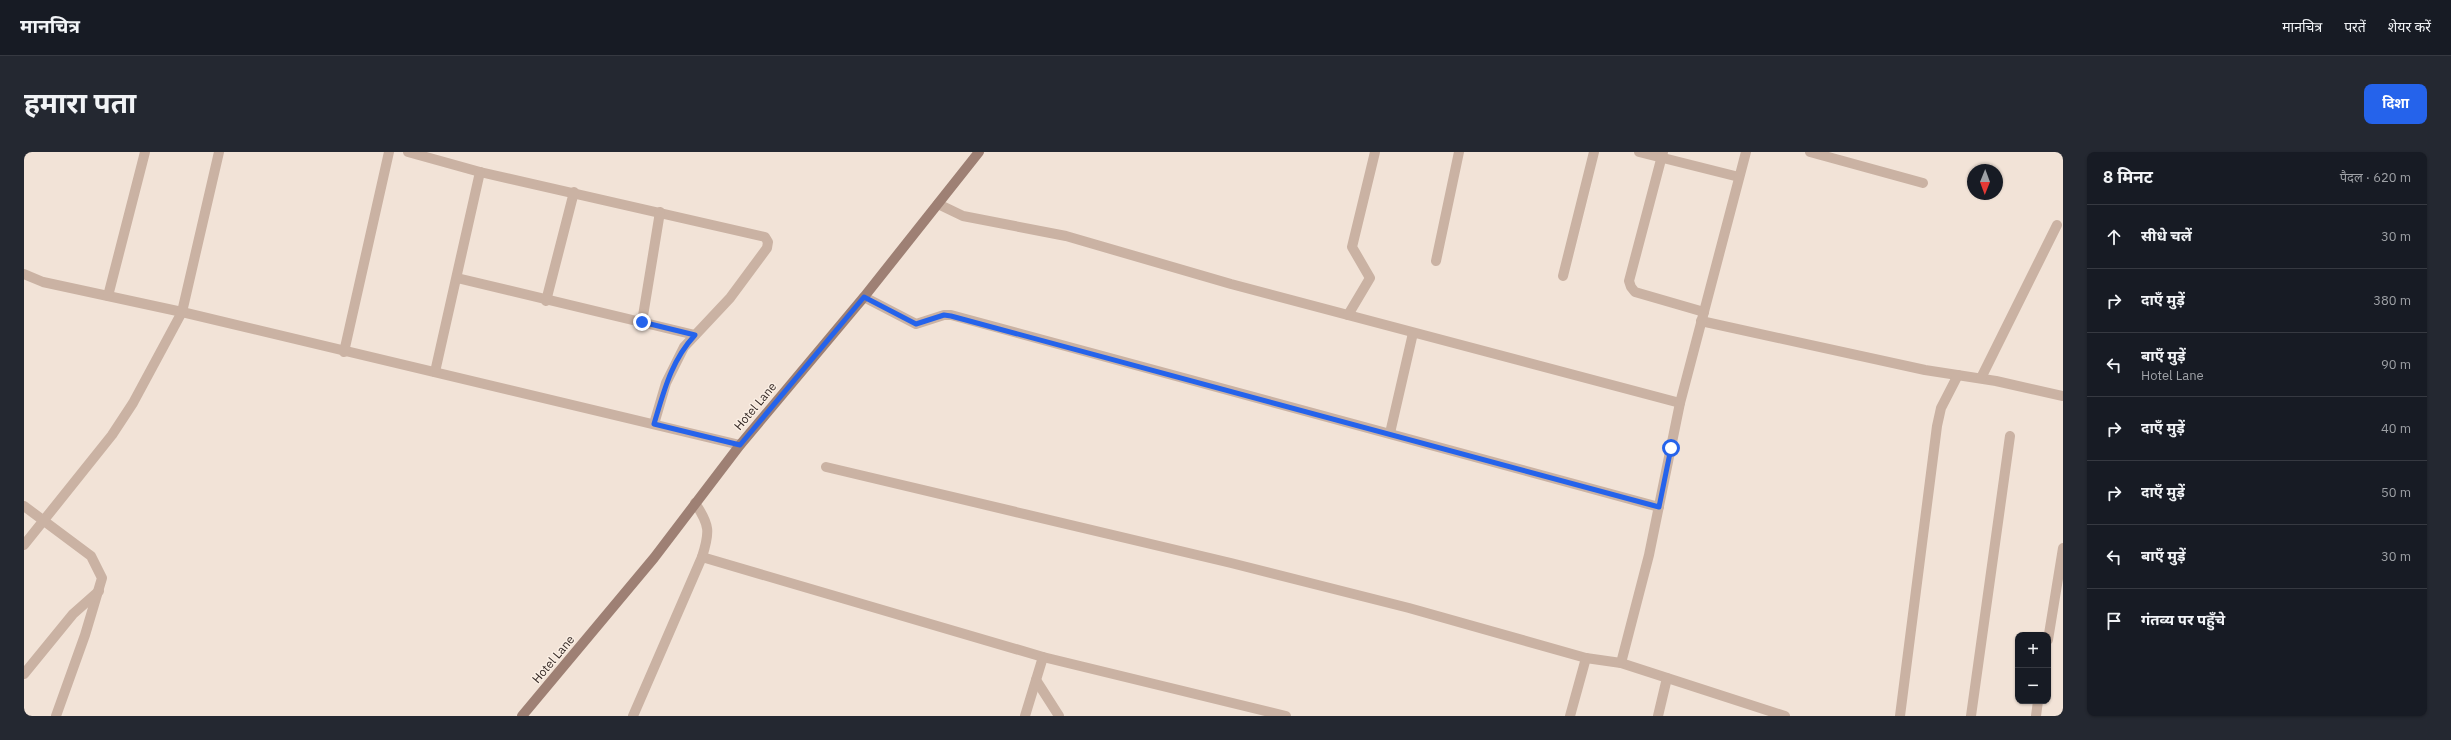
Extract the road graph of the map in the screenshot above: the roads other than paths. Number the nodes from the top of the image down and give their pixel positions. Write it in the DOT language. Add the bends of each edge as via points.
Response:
graph roads {
  1 [pos="146,152"];
  2 [pos="219,152"];
  3 [pos="389,152"];
  4 [pos="408,152"];
  5 [pos="979,152"];
  6 [pos="1374,152"];
  7 [pos="1459,152"];
  8 [pos="1594,152"];
  9 [pos="1639,152"];
  10 [pos="1746,152"];
  11 [pos="1810,152"];
  12 [pos="1662,154"];
  13 [pos="480,172"];
  14 [pos="1739,177"];
  15 [pos="1923,183"];
  16 [pos="574,192"];
  17 [pos="938,204"];
  18 [pos="660,212"];
  19 [pos="2056,225"];
  20 [pos="1436,261"];
  21 [pos="24,274"];
  22 [pos="1563,276"];
  23 [pos="457,278"];
  24 [pos="108,296"];
  25 [pos="864,297"];
  26 [pos="546,301"];
  27 [pos="182,312"];
  28 [pos="1348,315"];
  29 [pos="1703,316"];
  30 [pos="642,322"];
  31 [pos="1413,333"];
  32 [pos="695,335"];
  33 [pos="344,352"];
  34 [pos="435,372"];
  35 [pos="1958,375"];
  36 [pos="1981,378"];
  37 [pos="2063,396"];
  38 [pos="1680,403"];
  39 [pos="654,424"];
  40 [pos="1390,433"];
  41 [pos="2010,436"];
  42 [pos="740,445"];
  43 [pos="826,466"];
  44 [pos="24,506"];
  45 [pos="1659,507"];
  46 [pos="700,512"];
  47 [pos="44,521"];
  48 [pos="24,545"];
  49 [pos="2063,548"];
  50 [pos="702,557"];
  51 [pos="100,590"];
  52 [pos="2049,632"];
  53 [pos="1043,657"];
  54 [pos="1586,658"];
  55 [pos="1621,663"];
  56 [pos="24,674"];
  57 [pos="1668,678"];
  58 [pos="1036,680"];
  59 [pos="2038,704"];
  60 [pos="1753,711"];
  61 [pos="56,716"];
  62 [pos="522,716"];
  63 [pos="633,716"];
  64 [pos="1025,716"];
  65 [pos="1059,716"];
  66 [pos="1286,716"];
  67 [pos="1570,716"];
  68 [pos="1658,716"];
  69 [pos="1785,716"];
  70 [pos="1900,716"];
  71 [pos="1971,716"];
  72 [pos="2036,716"];
  1 -- 24 [label="street"];
  2 -- 27 [label="street"];
  3 -- 33 [label="street"];
  4 -- 13 [label="street"];
  5 -- 17 [label="street, Hotel Lane"];
  6 -- 28 [label="street" via="1352,247 1370,278"];
  7 -- 20 [label="street"];
  8 -- 22 [label="street"];
  9 -- 12 [label="street"];
  10 -- 14 [label="street"];
  11 -- 15 [label="street"];
  12 -- 14 [label="street"];
  12 -- 29 [label="street" via="1629,281 1635,292"];
  13 -- 16 [label="street"];
  13 -- 23 [label="street"];
  14 -- 29 [label="street"];
  16 -- 18 [label="street"];
  16 -- 26 [label="street"];
  17 -- 25 [label="street, Hotel Lane"];
  17 -- 28 [label="street" via="958,214 1066,236"];
  18 -- 30 [label="street"];
  18 -- 32 [label="street" via="759,235 768,242 767,248 730,298"];
  19 -- 36 [label="street"];
  21 -- 24 [label="street" via="42,282"];
  23 -- 26 [label="street"];
  23 -- 34 [label="street"];
  24 -- 27 [label="street"];
  25 -- 40 [label="street" via="916,324 944,315 951,316"];
  25 -- 42 [label="street, Hotel Lane"];
  26 -- 30 [label="street"];
  27 -- 33 [label="street"];
  27 -- 47 [label="street" via="133,403 112,435"];
  28 -- 31 [label="street"];
  29 -- 35 [label="street"];
  29 -- 38 [label="street"];
  30 -- 32 [label="street"];
  31 -- 38 [label="street"];
  31 -- 40 [label="street"];
  32 -- 39 [label="street" via="672,367"];
  33 -- 34 [label="street"];
  34 -- 39 [label="street"];
  35 -- 36 [label="street"];
  35 -- 70 [label="street" via="1941,408 1936,426"];
  36 -- 37 [label="street"];
  38 -- 45 [label="street"];
  39 -- 42 [label="street"];
  40 -- 45 [label="street"];
  41 -- 71 [label="street"];
  42 -- 46 [label="street, Hotel Lane"];
  43 -- 54 [label="street" via="1021,515 1239,565 1409,608"];
  44 -- 47 [label="street"];
  45 -- 55 [label="street" via="1641,593"];
  46 -- 50 [label="street" via="708,539"];
  46 -- 62 [label="street, Hotel Lane" via="654,558"];
  47 -- 48 [label="street"];
  47 -- 51 [label="street" via="91,556 102,578"];
  49 -- 52 [label="street"];
  50 -- 53 [label="street"];
  50 -- 63 [label="street"];
  51 -- 56 [label="street" via="73,614"];
  51 -- 61 [label="street"];
  53 -- 58 [label="street"];
  53 -- 66 [label="street"];
  54 -- 55 [label="street"];
  54 -- 67 [label="street"];
  55 -- 57 [label="street"];
  57 -- 60 [label="street"];
  57 -- 68 [label="street"];
  58 -- 64 [label="street"];
  58 -- 65 [label="street"];
  59 -- 72 [label="street"];
  60 -- 69 [label="street"];
}
